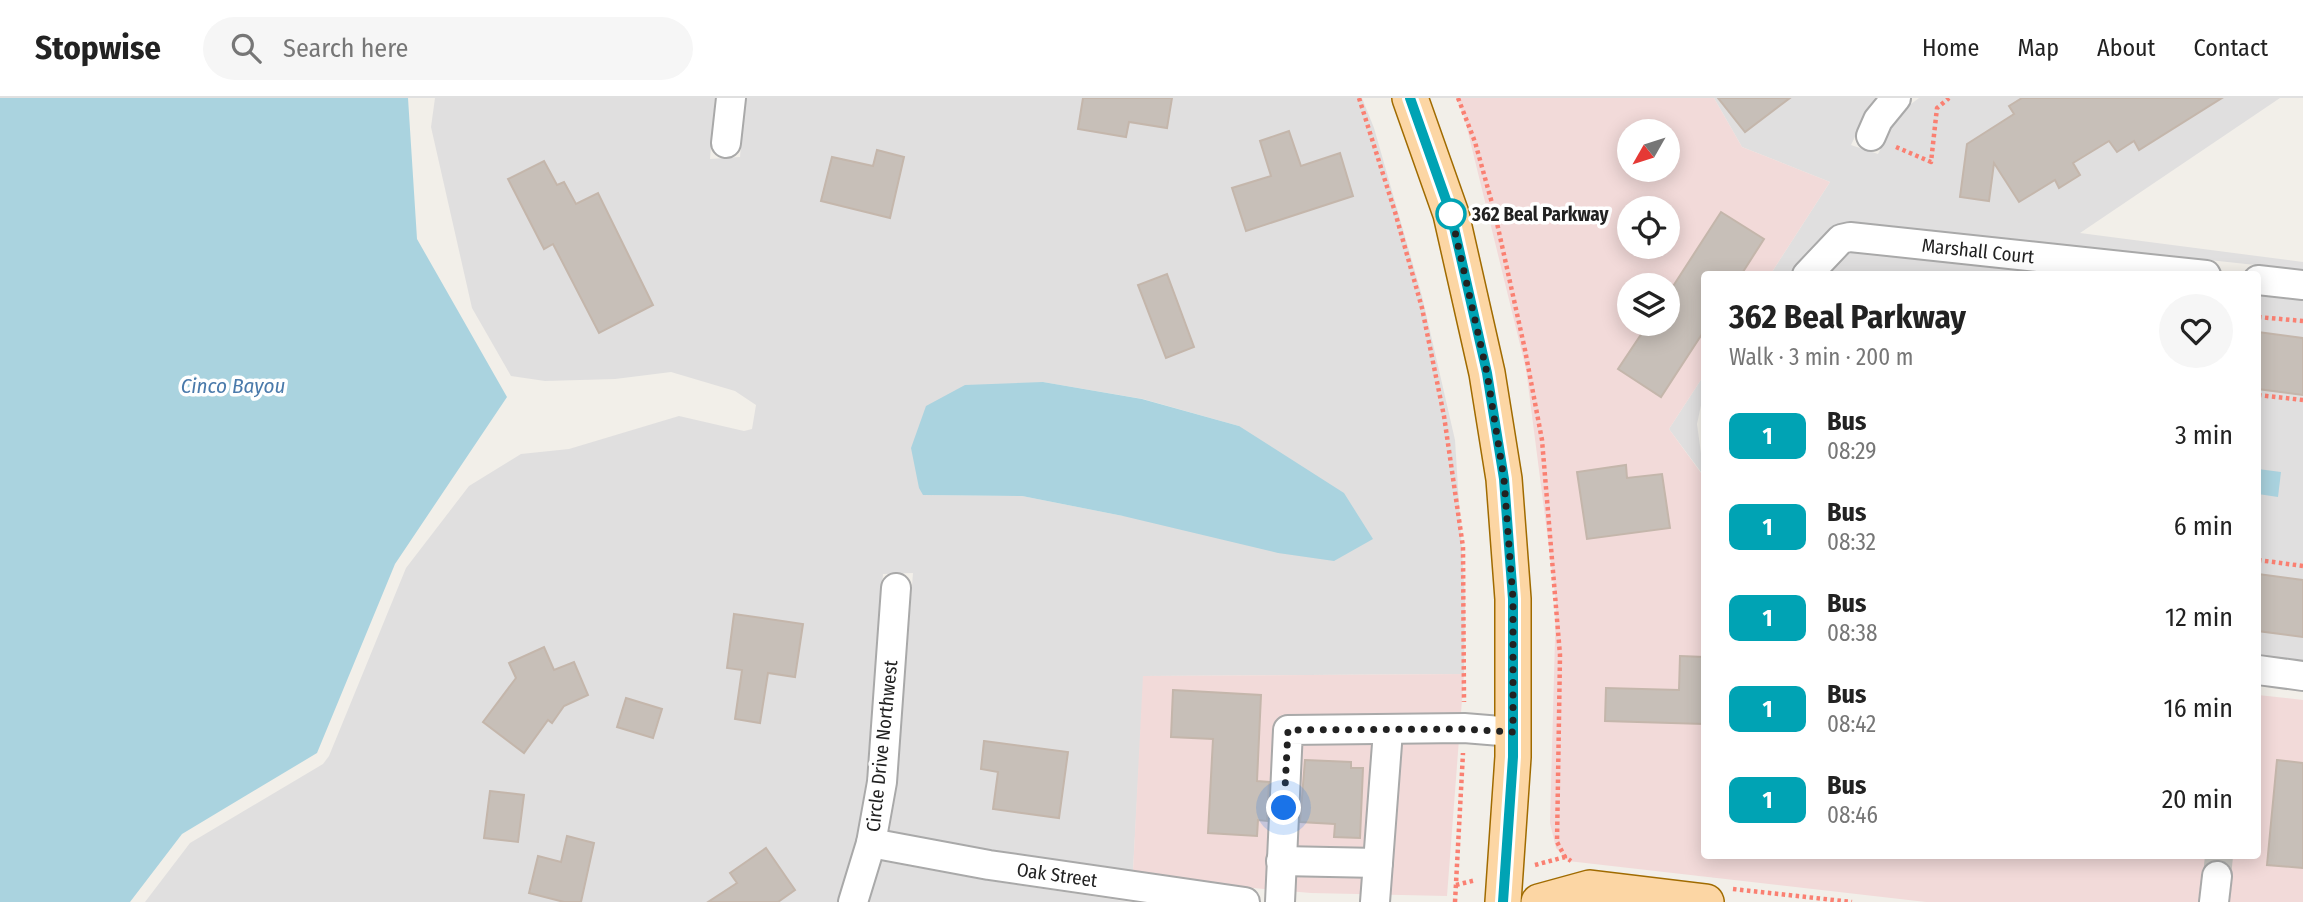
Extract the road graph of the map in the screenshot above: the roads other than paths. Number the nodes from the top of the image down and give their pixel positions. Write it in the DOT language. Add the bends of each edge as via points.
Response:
graph roads {
  1 [pos="730,98"];
  2 [pos="1410,98"];
  3 [pos="1896,98"];
  4 [pos="1871,136"];
  5 [pos="726,143"];
  6 [pos="1811,271"];
  7 [pos="2169,271"];
  8 [pos="2261,280"];
  9 [pos="2303,285"];
  10 [pos="896,588"];
  11 [pos="2261,670"];
  12 [pos="2303,676"];
  13 [pos="1388,731"];
  14 [pos="1513,732"];
  15 [pos="871,843"];
  16 [pos="1282,861"];
  17 [pos="1378,863"];
  18 [pos="1714,895"];
  19 [pos="1228,901"];
  20 [pos="853,902"];
  21 [pos="1280,902"];
  22 [pos="1375,902"];
  23 [pos="1503,902"];
  24 [pos="1539,902"];
  1 -- 5 [label="street"];
  2 -- 14 [label="main road" via="1451,214 1487,373 1504,479 1513,599"];
  3 -- 4 [label="street"];
  6 -- 7 [label="street, Marshall Court" via="1841,239 1850,237"];
  8 -- 9 [label="street"];
  10 -- 15 [label="street, Circle Drive Northwest" via="883,768"];
  11 -- 12 [label="street"];
  13 -- 14 [label="street"];
  13 -- 16 [label="street" via="1288,730"];
  13 -- 17 [label="street"];
  14 -- 23 [label="main road"];
  15 -- 19 [label="street, Oak Street"];
  15 -- 20 [label="street, Circle Drive Northwest"];
  16 -- 17 [label="street"];
  16 -- 21 [label="street"];
  17 -- 22 [label="street"];
  18 -- 24 [label="main road" via="1590,888"];
}
